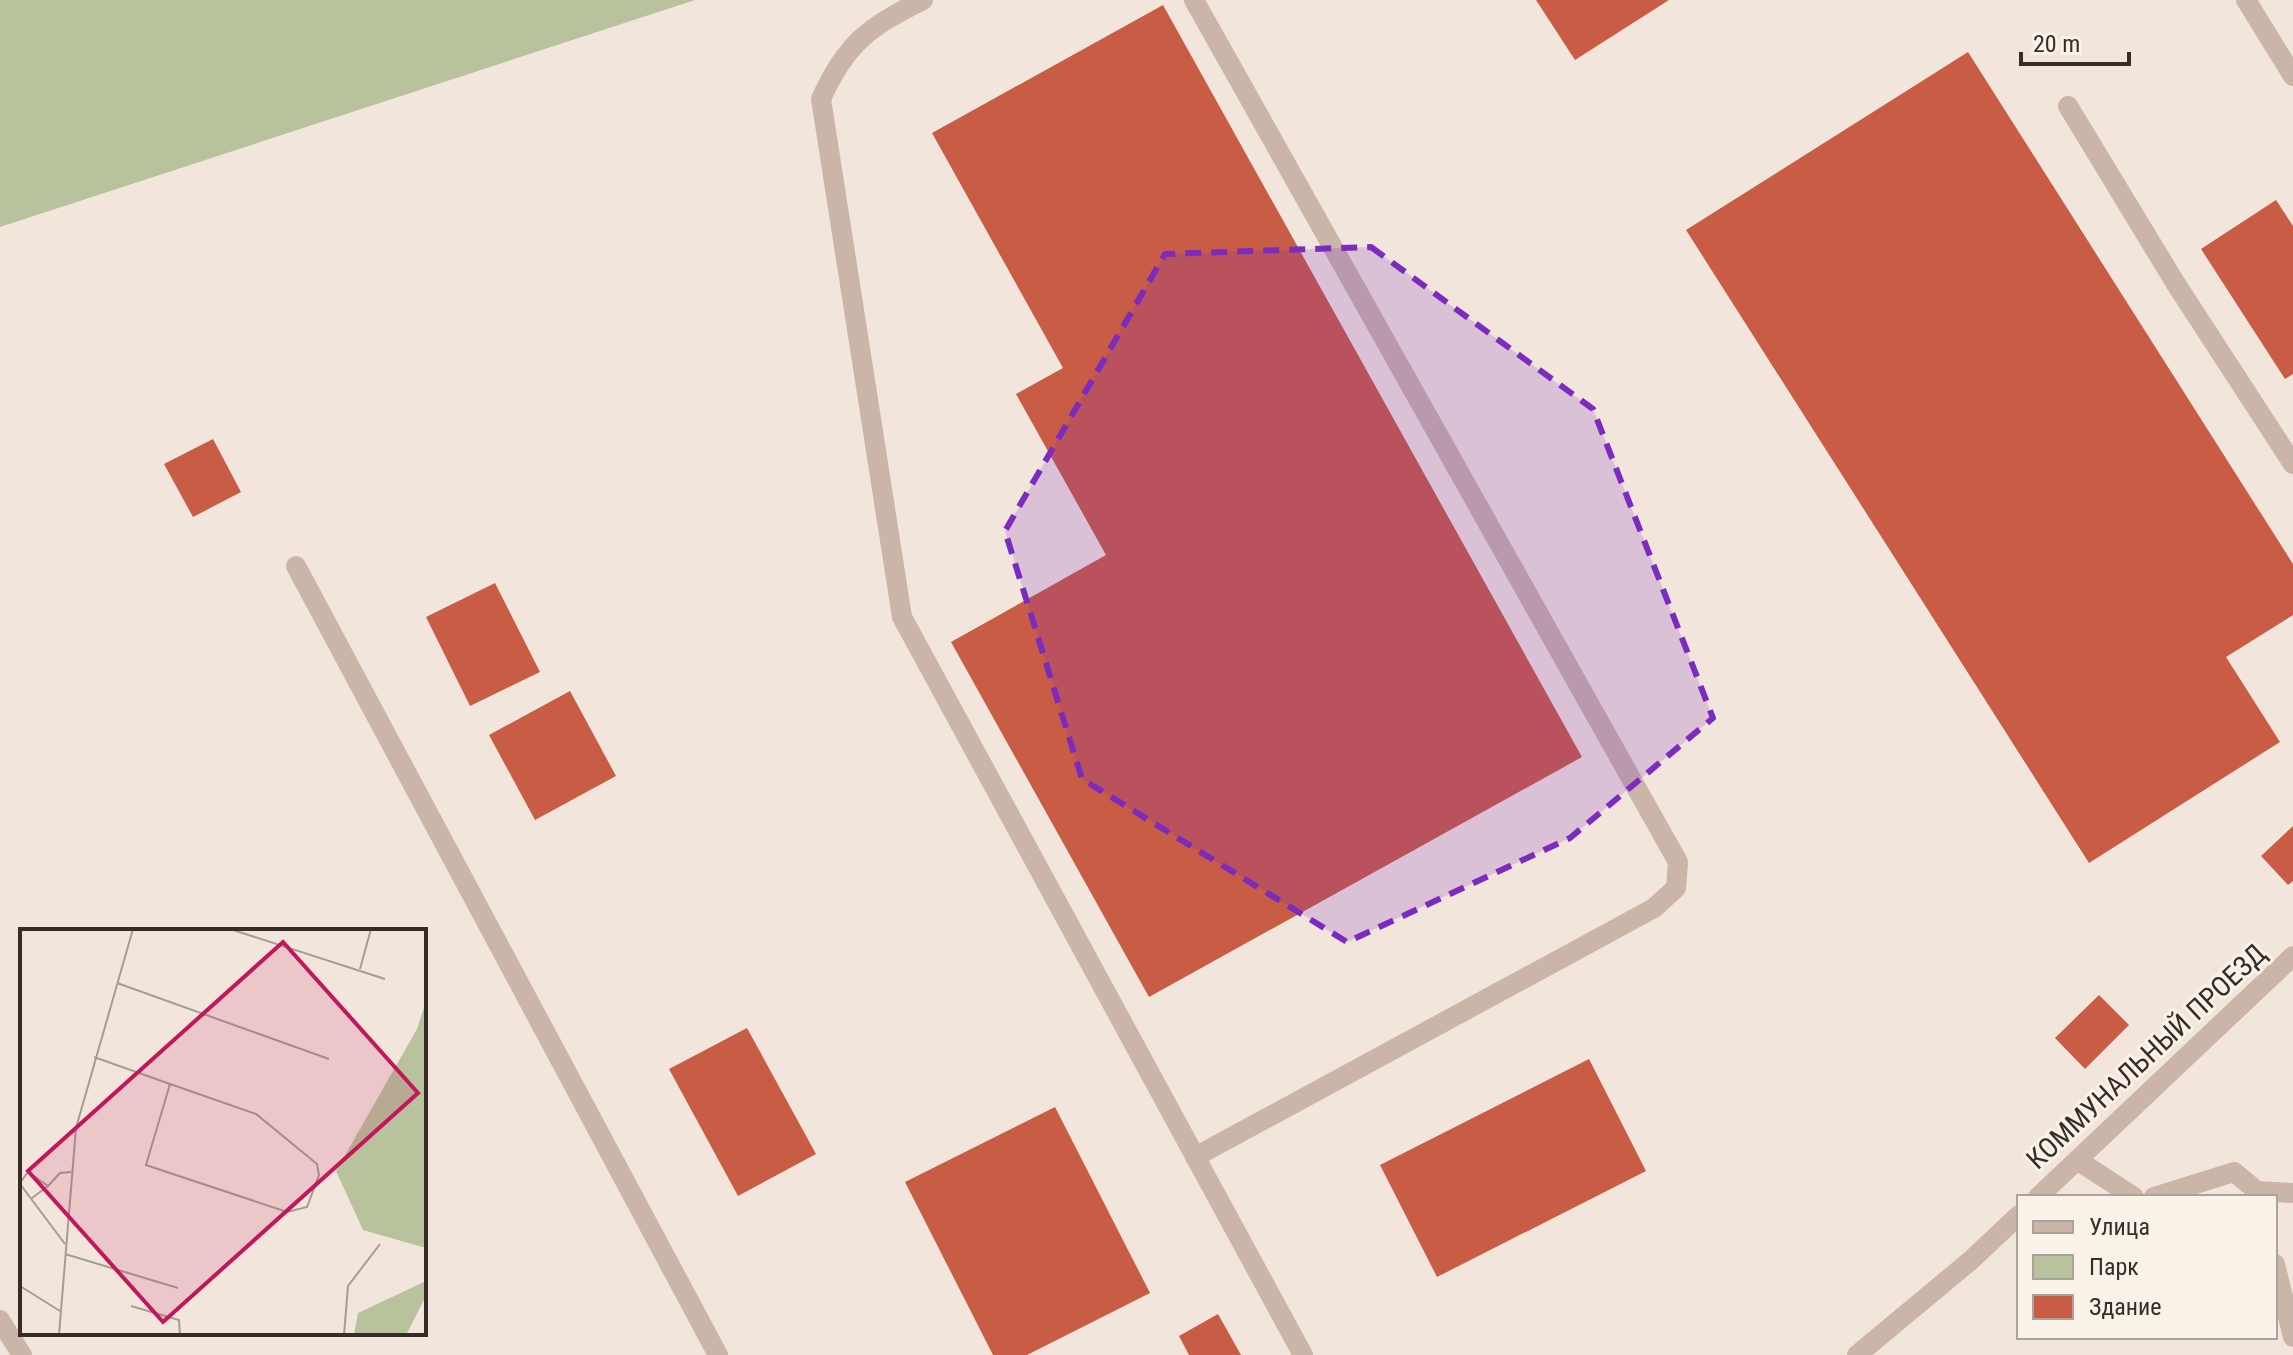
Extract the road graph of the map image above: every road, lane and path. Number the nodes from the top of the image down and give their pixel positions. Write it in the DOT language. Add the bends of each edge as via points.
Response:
graph roads {
  1 [pos="923,0"];
  2 [pos="1194,0"];
  3 [pos="2246,0"];
  4 [pos="2293,76"];
  5 [pos="2068,106"];
  6 [pos="2293,464"];
  7 [pos="296,566"];
  8 [pos="2293,956"];
  9 [pos="1195,1157"];
  10 [pos="2077,1160"];
  11 [pos="2293,1193"];
  12 [pos="2258,1194"];
  13 [pos="2040,1195"];
  14 [pos="2131,1195"];
  15 [pos="2160,1195"];
  16 [pos="2017,1217"];
  17 [pos="2277,1272"];
  18 [pos="0,1320"];
  19 [pos="2293,1337"];
  20 [pos="22,1355"];
  21 [pos="718,1355"];
  22 [pos="1303,1355"];
  23 [pos="1857,1355"];
  1 -- 9 [label="street" via="861,37 835,66 821,99 902,617"];
  2 -- 9 [label="street" via="1678,862 1676,888 1654,908"];
  3 -- 4 [label="street"];
  5 -- 6 [label="street"];
  7 -- 21 [label="street"];
  8 -- 10 [label="street, КОММУНАЛЬНЫЙ ПРОЕЗД"];
  9 -- 22 [label="street"];
  10 -- 13 [label="street, КОММУНАЛЬНЫЙ ПРОЕЗД"];
  10 -- 14 [label="street"];
  11 -- 12 [label="street"];
  12 -- 15 [label="street" via="2234,1172"];
  16 -- 23 [label="street"];
  17 -- 19 [label="street"];
  18 -- 20 [label="street"];
}
